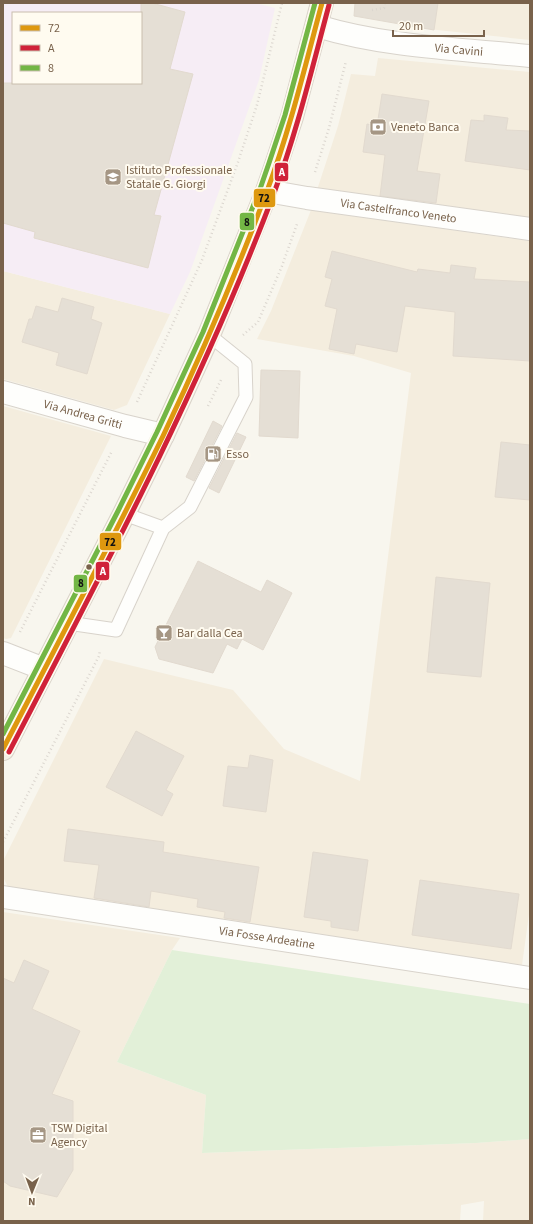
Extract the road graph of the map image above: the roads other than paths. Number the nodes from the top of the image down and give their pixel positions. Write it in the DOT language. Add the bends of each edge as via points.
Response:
graph roads {
  1 [pos="322,3"];
  2 [pos="317,26"];
  3 [pos="530,56"];
  4 [pos="267,191"];
  5 [pos="530,229"];
  6 [pos="209,335"];
  7 [pos="3,392"];
  8 [pos="163,435"];
  9 [pos="124,514"];
  10 [pos="163,528"];
  11 [pos="68,623"];
  12 [pos="3,653"];
  13 [pos="44,669"];
  14 [pos="3,749"];
  15 [pos="3,897"];
  16 [pos="529,975"];
  1 -- 2 [label="main road"];
  2 -- 3 [label="street, Via Cavini" via="352,36"];
  2 -- 4 [label="main road" via="292,116"];
  4 -- 5 [label="street, Via Castelfranco Veneto"];
  4 -- 6 [label="main road"];
  6 -- 8 [label="main road"];
  6 -- 10 [label="lane" via="245,364 246,397 190,507"];
  7 -- 8 [label="street, Via Andrea Gritti"];
  8 -- 9 [label="main road"];
  9 -- 10 [label="lane"];
  9 -- 11 [label="main road"];
  10 -- 11 [label="lane" via="116,630"];
  11 -- 13 [label="main road"];
  12 -- 13 [label="street"];
  13 -- 14 [label="main road"];
  15 -- 16 [label="street, Via Fosse Ardeatine"];
}
